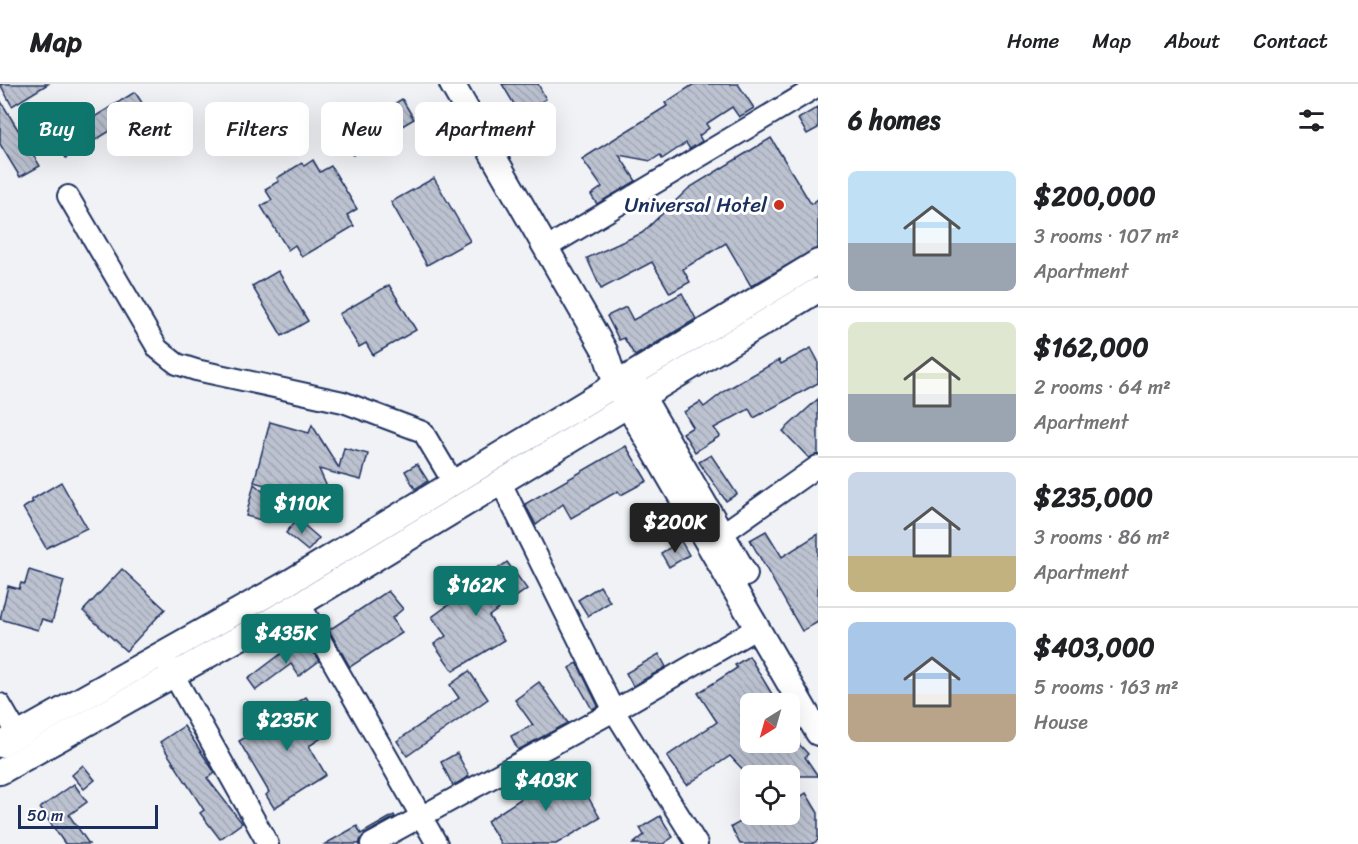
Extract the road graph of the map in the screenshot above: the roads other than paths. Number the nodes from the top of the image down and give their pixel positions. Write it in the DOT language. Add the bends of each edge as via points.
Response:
graph roads {
  1 [pos="458,86"];
  2 [pos="818,86"];
  3 [pos="68,196"];
  4 [pos="546,248"];
  5 [pos="818,262"];
  6 [pos="818,290"];
  7 [pos="630,391"];
  8 [pos="818,466"];
  9 [pos="500,481"];
  10 [pos="454,484"];
  11 [pos="722,534"];
  12 [pos="300,604"];
  13 [pos="757,628"];
  14 [pos="161,653"];
  15 [pos="174,675"];
  16 [pos="818,701"];
  17 [pos="0,704"];
  18 [pos="614,711"];
  19 [pos="818,733"];
  20 [pos="9,740"];
  21 [pos="0,772"];
  22 [pos="420,818"];
  23 [pos="268,844"];
  24 [pos="371,844"];
  25 [pos="437,844"];
  26 [pos="697,844"];
  1 -- 4 [label="main road"];
  2 -- 4 [label="street"];
  3 -- 10 [label="street" via="158,349 177,363 196,370 343,402 423,432"];
  4 -- 7 [label="main road"];
  5 -- 7 [label="main road"];
  6 -- 7 [label="main road"];
  7 -- 9 [label="main road"];
  7 -- 10 [label="main road"];
  7 -- 11 [label="main road"];
  7 -- 13 [label="main road"];
  8 -- 11 [label="street"];
  9 -- 12 [label="main road"];
  9 -- 18 [label="street"];
  10 -- 14 [label="main road"];
  11 -- 16 [label="main road"];
  12 -- 15 [label="main road"];
  12 -- 22 [label="street"];
  13 -- 18 [label="street"];
  13 -- 19 [label="main road"];
  14 -- 15 [label="street"];
  14 -- 20 [label="main road"];
  15 -- 21 [label="main road"];
  15 -- 23 [label="street"];
  17 -- 20 [label="street"];
  18 -- 22 [label="street"];
  18 -- 26 [label="street"];
  22 -- 24 [label="street"];
  22 -- 25 [label="street"];
}
